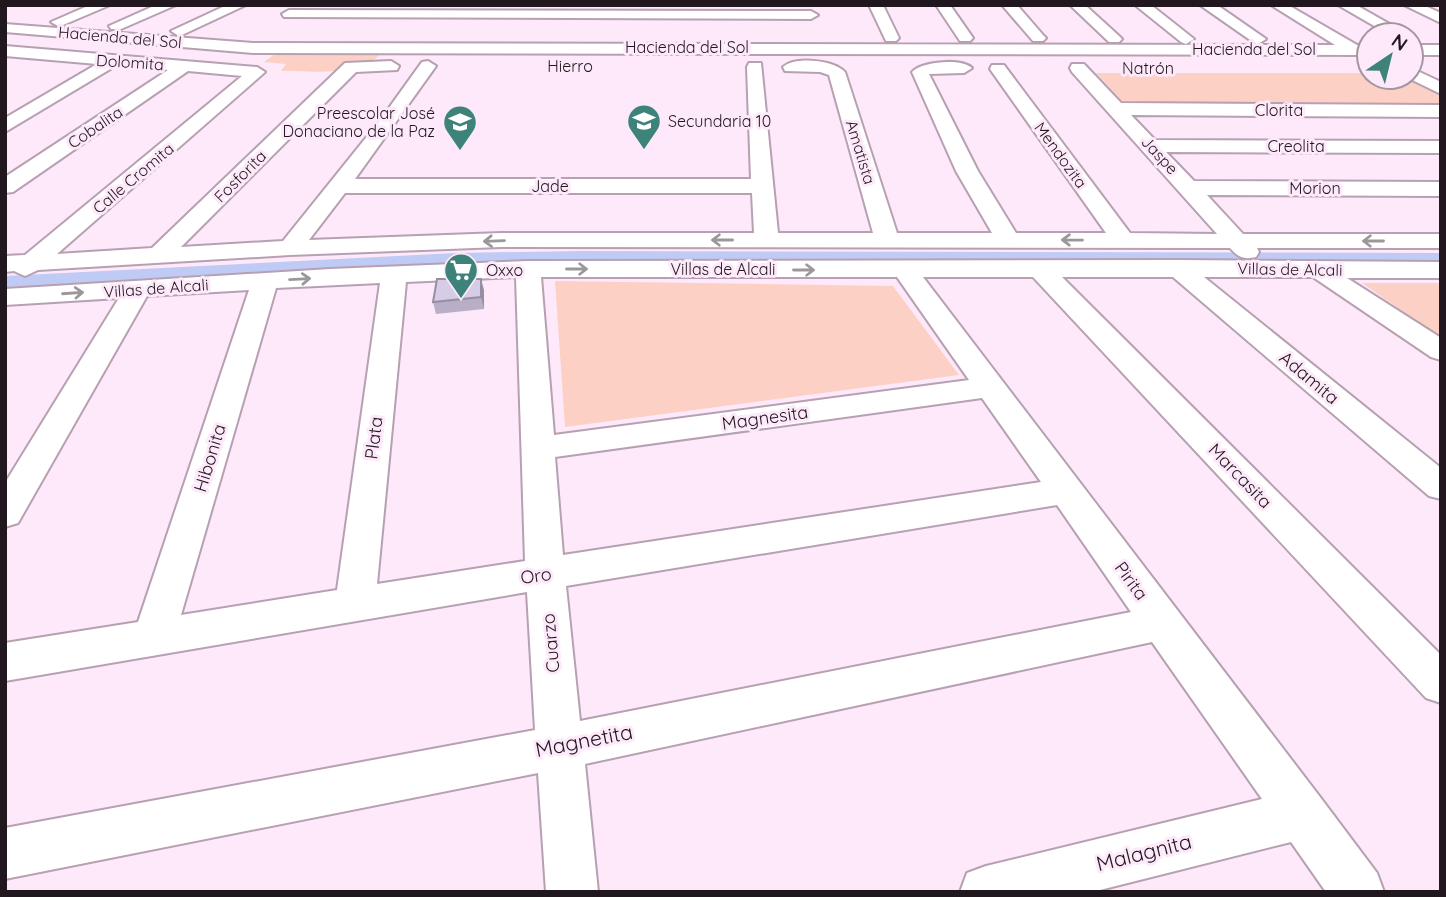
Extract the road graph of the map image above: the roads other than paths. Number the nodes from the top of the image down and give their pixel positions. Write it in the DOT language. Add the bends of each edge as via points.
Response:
graph roads {
  1 [pos="103,5"];
  2 [pos="169,5"];
  3 [pos="239,5"];
  4 [pos="306,5"];
  5 [pos="876,5"];
  6 [pos="943,5"];
  7 [pos="1009,5"];
  8 [pos="1077,5"];
  9 [pos="1142,5"];
  10 [pos="1207,5"];
  11 [pos="1278,5"];
  12 [pos="1345,5"];
  13 [pos="1411,5"];
  14 [pos="665,16"];
  15 [pos="811,16"];
  16 [pos="5,18"];
  17 [pos="1441,19"];
  18 [pos="1375,21"];
  19 [pos="58,22"];
  20 [pos="116,26"];
  21 [pos="5,28"];
  22 [pos="179,32"];
  23 [pos="891,38"];
  24 [pos="965,38"];
  25 [pos="1038,38"];
  26 [pos="1114,38"];
  27 [pos="1258,39"];
  28 [pos="1337,39"];
  29 [pos="1355,40"];
  30 [pos="591,43"];
  31 [pos="615,43"];
  32 [pos="1190,44"];
  33 [pos="1355,47"];
  34 [pos="1218,49"];
  35 [pos="1355,50"];
  36 [pos="5,51"];
  37 [pos="44,55"];
  38 [pos="113,61"];
  39 [pos="185,66"];
  40 [pos="584,66"];
  41 [pos="608,66"];
  42 [pos="1071,68"];
  43 [pos="1106,68"];
  44 [pos="1217,68"];
  45 [pos="1242,68"];
  46 [pos="998,69"];
  47 [pos="1025,69"];
  48 [pos="15,71"];
  49 [pos="256,71"];
  50 [pos="1425,79"];
  51 [pos="1441,89"];
  52 [pos="1117,109"];
  53 [pos="1441,111"];
  54 [pos="5,126"];
  55 [pos="1151,145"];
  56 [pos="1441,147"];
  57 [pos="338,186"];
  58 [pos="762,186"];
  59 [pos="5,187"];
  60 [pos="1190,188"];
  61 [pos="1441,189"];
  62 [pos="766,239"];
  63 [pos="1007,239"];
  64 [pos="1123,240"];
  65 [pos="1441,240"];
  66 [pos="1238,243"];
  67 [pos="290,248"];
  68 [pos="896,254"];
  69 [pos="159,255"];
  70 [pos="1259,266"];
  71 [pos="528,268"];
  72 [pos="1177,268"];
  73 [pos="1039,269"];
  74 [pos="1317,269"];
  75 [pos="1441,270"];
  76 [pos="16,271"];
  77 [pos="394,274"];
  78 [pos="265,281"];
  79 [pos="138,289"];
  80 [pos="5,298"];
  81 [pos="1441,351"];
  82 [pos="991,387"];
  83 [pos="539,449"];
  84 [pos="1441,487"];
  85 [pos="1067,491"];
  86 [pos="5,513"];
  87 [pos="545,575"];
  88 [pos="355,603"];
  89 [pos="1162,623"];
  90 [pos="154,636"];
  91 [pos="5,662"];
  92 [pos="1441,684"];
  93 [pos="560,747"];
  94 [pos="1303,814"];
  95 [pos="5,855"];
  96 [pos="572,892"];
  97 [pos="986,892"];
  98 [pos="1358,892"];
  1 -- 19 [label="street"];
  2 -- 20 [label="street"];
  3 -- 22 [label="street"];
  4 -- 14 [label="street" via="283,16"];
  5 -- 23 [label="street"];
  6 -- 24 [label="street"];
  7 -- 25 [label="street"];
  8 -- 26 [label="street"];
  9 -- 32 [label="street"];
  10 -- 27 [label="street"];
  11 -- 28 [label="street"];
  12 -- 18 [label="street"];
  13 -- 17 [label="street"];
  14 -- 15 [label="street"];
  16 -- 19 [label="street, Hacienda del Sol"];
  19 -- 20 [label="street, Hacienda del Sol"];
  20 -- 22 [label="street, Hacienda del Sol"];
  21 -- 30 [label="street, Hacienda del Sol" via="253,48"];
  22 -- 30 [label="street, Hacienda del Sol"];
  23 -- 24 [label="street, Hacienda del Sol"];
  23 -- 31 [label="street, Hacienda del Sol"];
  24 -- 25 [label="street, Hacienda del Sol"];
  25 -- 26 [label="street, Hacienda del Sol"];
  26 -- 32 [label="street, Hacienda del Sol"];
  27 -- 28 [label="street, Hacienda del Sol"];
  27 -- 32 [label="street, Hacienda del Sol"];
  28 -- 29 [label="street, Hacienda del Sol"];
  28 -- 33 [label="street"];
  30 -- 31 [label="street, Hacienda del Sol"];
  30 -- 40 [label="street"];
  31 -- 32 [label="street, Hacienda del Sol"];
  31 -- 41 [label="street"];
  32 -- 34 [label="street, Hacienda del Sol"];
  32 -- 44 [label="street"];
  34 -- 35 [label="street, Hacienda del Sol"];
  34 -- 45 [label="street"];
  36 -- 37 [label="street, Dolomita"];
  37 -- 38 [label="street, Dolomita"];
  37 -- 48 [label="street"];
  38 -- 39 [label="street, Dolomita"];
  38 -- 54 [label="street"];
  39 -- 49 [label="street, Dolomita"];
  39 -- 59 [label="street, Cobalita"];
  42 -- 43 [label="street, Natrón"];
  42 -- 52 [label="street, Jaspe"];
  46 -- 47 [label="street"];
  46 -- 63 [label="street" via="920,72 967,171"];
  46 -- 64 [label="street, Mendozita"];
  49 -- 76 [label="street, Calle Cromita"];
  50 -- 51 [label="street"];
  52 -- 53 [label="street, Clorita"];
  52 -- 55 [label="street, Jaspe"];
  55 -- 56 [label="street, Creolita"];
  55 -- 60 [label="street, Jaspe"];
  57 -- 58 [label="street, Jade"];
  57 -- 67 [label="street"];
  57 -- 69 [label="street, Fosforita" via="434,66 351,67"];
  58 -- 62 [label="street"];
  58 -- 68 [label="street, Amatista" via="748,67 830,68 837,72"];
  60 -- 61 [label="street, Morion"];
  60 -- 66 [label="street, Jaspe"];
  62 -- 67 [label="street, Villas de Alcali, one-way" via="501,240"];
  62 -- 68 [label="street, Villas de Alcali"];
  64 -- 63 [label="street, Villas de Alcali, one-way"];
  63 -- 68 [label="street, Villas de Alcali"];
  64 -- 66 [label="street, Villas de Alcali"];
  65 -- 66 [label="street, Villas de Alcali, one-way"];
  66 -- 70 [label="street, Jaspe"];
  67 -- 69 [label="street, Villas de Alcali"];
  71 -- 68 [label="street, Villas de Alcali, one-way"];
  68 -- 73 [label="street, Villas de Alcali"];
  68 -- 82 [label="street, Pirita"];
  69 -- 76 [label="street, Villas de Alcali"];
  70 -- 72 [label="street, Villas de Alcali"];
  70 -- 74 [label="street, Villas de Alcali"];
  71 -- 77 [label="street, Villas de Alcali"];
  71 -- 83 [label="street, Cuarzo"];
  72 -- 73 [label="street, Villas de Alcali"];
  72 -- 84 [label="street, Adamita"];
  73 -- 92 [label="street, Marcasita"];
  74 -- 75 [label="street, Villas de Alcali"];
  74 -- 81 [label="street"];
  78 -- 77 [label="street, Villas de Alcali, one-way"];
  77 -- 88 [label="street, Plata"];
  78 -- 79 [label="street, Villas de Alcali"];
  78 -- 90 [label="street, Hibonita"];
  80 -- 79 [label="street, Villas de Alcali, one-way"];
  79 -- 86 [label="street"];
  82 -- 83 [label="street, Magnesita"];
  82 -- 85 [label="street, Pirita"];
  83 -- 87 [label="street, Cuarzo"];
  85 -- 87 [label="street, Oro"];
  85 -- 89 [label="street, Pirita"];
  87 -- 88 [label="street, Oro"];
  87 -- 93 [label="street, Cuarzo"];
  88 -- 90 [label="street, Oro"];
  89 -- 93 [label="street, Magnetita"];
  89 -- 94 [label="street, Pirita"];
  90 -- 91 [label="street, Oro"];
  93 -- 95 [label="street, Magnetita"];
  93 -- 96 [label="street, Cuarzo"];
  94 -- 97 [label="street, Malagnita"];
  94 -- 98 [label="street, Pirita"];
}
